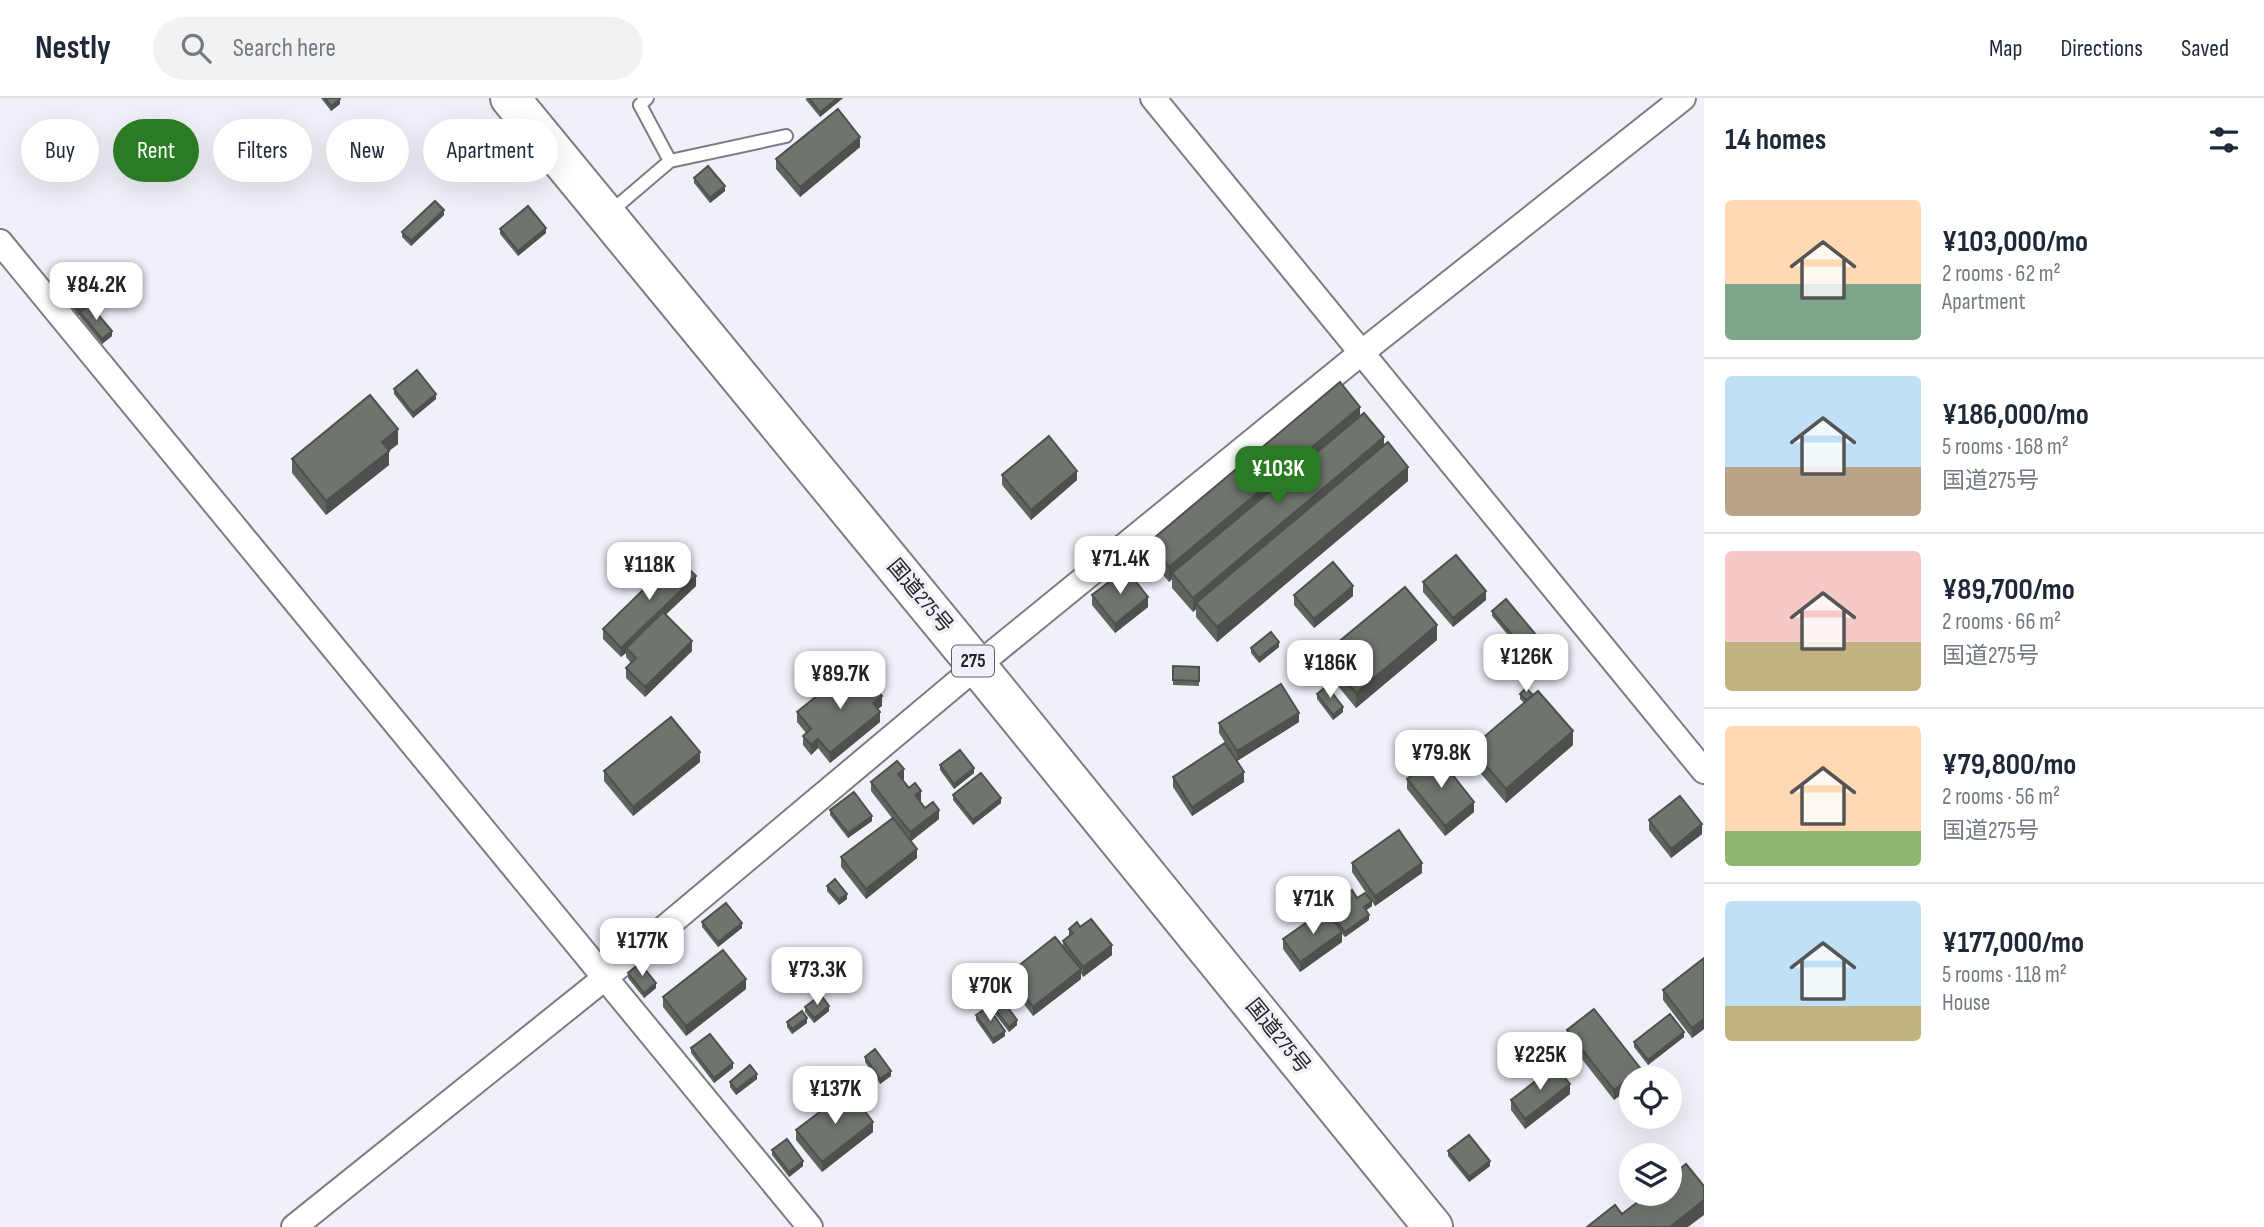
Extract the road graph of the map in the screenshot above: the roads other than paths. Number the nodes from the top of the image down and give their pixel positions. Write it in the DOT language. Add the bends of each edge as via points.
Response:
graph roads {
  1 [pos="510,98"];
  2 [pos="647,98"];
  3 [pos="1153,98"];
  4 [pos="1683,98"];
  5 [pos="786,136"];
  6 [pos="670,161"];
  7 [pos="605,216"];
  8 [pos="0,242"];
  9 [pos="1361,353"];
  10 [pos="977,666"];
  11 [pos="1704,771"];
  12 [pos="606,978"];
  13 [pos="294,1227"];
  14 [pos="810,1227"];
  15 [pos="1433,1227"];
  1 -- 7 [label="highway, 国道275号 / 275"];
  2 -- 6 [label="lane" via="640,105"];
  3 -- 9 [label="street"];
  4 -- 9 [label="street"];
  5 -- 6 [label="lane"];
  6 -- 7 [label="lane"];
  7 -- 10 [label="highway, 国道275号 / 275"];
  8 -- 12 [label="street"];
  9 -- 10 [label="street"];
  9 -- 11 [label="street"];
  10 -- 12 [label="street"];
  10 -- 15 [label="highway, 国道275号 / 275"];
  12 -- 13 [label="street"];
  12 -- 14 [label="street"];
}
